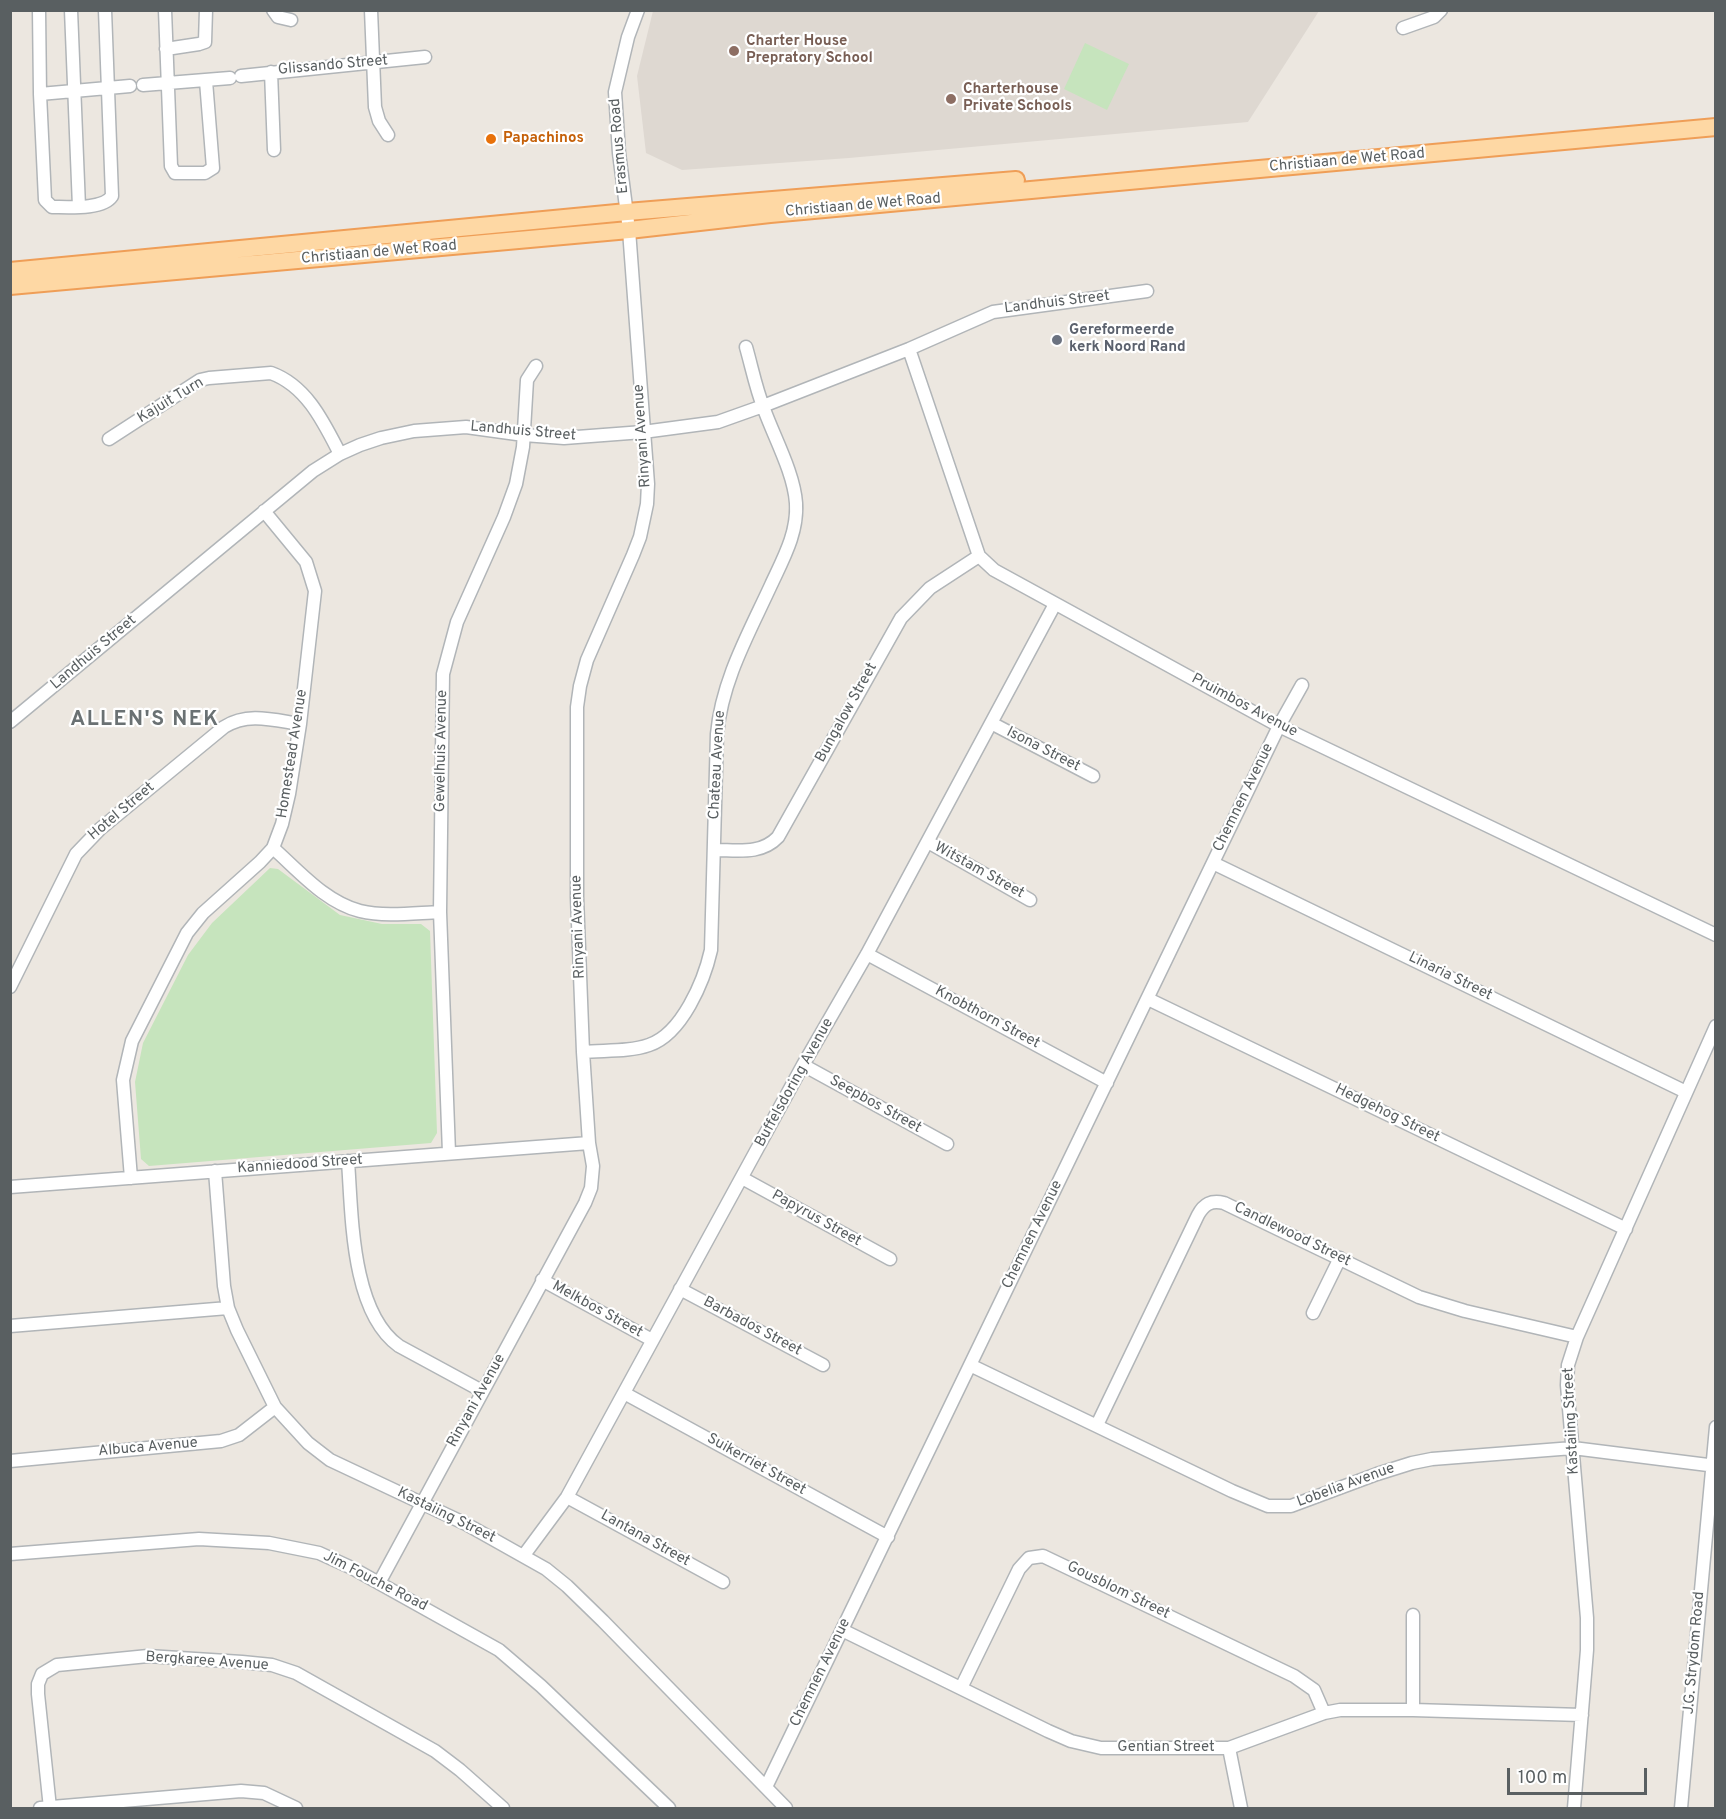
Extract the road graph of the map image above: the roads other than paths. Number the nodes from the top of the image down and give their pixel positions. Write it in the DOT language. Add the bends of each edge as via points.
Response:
graph roads {
  1 [pos="39,10"];
  2 [pos="71,10"];
  3 [pos="105,10"];
  4 [pos="165,10"];
  5 [pos="206,10"];
  6 [pos="273,10"];
  7 [pos="371,10"];
  8 [pos="638,10"];
  9 [pos="1441,10"];
  10 [pos="291,20"];
  11 [pos="1403,28"];
  12 [pos="166,49"];
  13 [pos="425,57"];
  14 [pos="372,62"];
  15 [pos="271,72"];
  16 [pos="206,81"];
  17 [pos="167,84"];
  18 [pos="108,88"];
  19 [pos="73,91"];
  20 [pos="40,94"];
  21 [pos="1716,116"];
  22 [pos="1716,127"];
  23 [pos="388,135"];
  24 [pos="274,150"];
  25 [pos="79,207"];
  26 [pos="627,212"];
  27 [pos="629,230"];
  28 [pos="10,271"];
  29 [pos="10,286"];
  30 [pos="1147,291"];
  31 [pos="746,347"];
  32 [pos="909,349"];
  33 [pos="536,366"];
  34 [pos="763,406"];
  35 [pos="643,432"];
  36 [pos="524,435"];
  37 [pos="110,439"];
  38 [pos="340,454"];
  39 [pos="264,511"];
  40 [pos="979,556"];
  41 [pos="1055,604"];
  42 [pos="1302,685"];
  43 [pos="10,722"];
  44 [pos="300,724"];
  45 [pos="993,724"];
  46 [pos="1279,726"];
  47 [pos="1093,776"];
  48 [pos="928,842"];
  49 [pos="273,848"];
  50 [pos="715,850"];
  51 [pos="1213,863"];
  52 [pos="1030,900"];
  53 [pos="440,912"];
  54 [pos="1716,935"];
  55 [pos="867,954"];
  56 [pos="10,987"];
  57 [pos="1148,999"];
  58 [pos="1716,1026"];
  59 [pos="584,1052"];
  60 [pos="803,1065"];
  61 [pos="1107,1083"];
  62 [pos="1686,1092"];
  63 [pos="589,1143"];
  64 [pos="947,1144"];
  65 [pos="449,1153"];
  66 [pos="348,1161"];
  67 [pos="215,1171"];
  68 [pos="130,1178"];
  69 [pos="742,1178"];
  70 [pos="10,1187"];
  71 [pos="1626,1229"];
  72 [pos="1340,1258"];
  73 [pos="890,1259"];
  74 [pos="542,1280"];
  75 [pos="680,1288"];
  76 [pos="228,1308"];
  77 [pos="1313,1313"];
  78 [pos="10,1326"];
  79 [pos="1577,1337"];
  80 [pos="652,1340"];
  81 [pos="823,1365"];
  82 [pos="970,1365"];
  83 [pos="482,1391"];
  84 [pos="624,1393"];
  85 [pos="275,1407"];
  86 [pos="1097,1425"];
  87 [pos="1716,1427"];
  88 [pos="1573,1448"];
  89 [pos="10,1461"];
  90 [pos="1714,1466"];
  91 [pos="567,1497"];
  92 [pos="421,1503"];
  93 [pos="888,1537"];
  94 [pos="10,1554"];
  95 [pos="524,1555"];
  96 [pos="723,1582"];
  97 [pos="379,1583"];
  98 [pos="1413,1615"];
  99 [pos="842,1630"];
  100 [pos="961,1688"];
  101 [pos="1413,1710"];
  102 [pos="1324,1713"];
  103 [pos="1582,1714"];
  104 [pos="1229,1748"];
  105 [pos="766,1787"];
  106 [pos="45,1808"];
  107 [pos="296,1809"];
  108 [pos="503,1809"];
  109 [pos="669,1809"];
  110 [pos="786,1809"];
  111 [pos="1241,1809"];
  112 [pos="1574,1809"];
  113 [pos="1682,1809"];
  1 -- 20 [label="street"];
  2 -- 19 [label="street"];
  3 -- 18 [label="street"];
  4 -- 12 [label="street"];
  5 -- 12 [label="street" via="205,42"];
  6 -- 10 [label="street" via="278,17"];
  7 -- 14 [label="street"];
  8 -- 26 [label="street, Erasmus Road" via="615,92"];
  9 -- 11 [label="street" via="1434,17"];
  12 -- 17 [label="street"];
  13 -- 14 [label="street, Glissando Street"];
  14 -- 15 [label="street, Glissando Street"];
  14 -- 23 [label="street" via="376,114"];
  15 -- 16 [label="street, Glissando Street"];
  15 -- 24 [label="street"];
  16 -- 17 [label="street, Glissando Street"];
  16 -- 17 [label="street" via="213,165 204,173 175,173 171,169"];
  17 -- 18 [label="street, Glissando Street"];
  18 -- 19 [label="street, Glissando Street"];
  18 -- 25 [label="street" via="112,196 103,204"];
  19 -- 20 [label="street, Glissando Street"];
  19 -- 25 [label="street"];
  20 -- 25 [label="street" via="45,200 52,207"];
  21 -- 26 [label="main road, Christiaan de Wet Road"];
  22 -- 27 [label="main road, Christiaan de Wet Road"];
  26 -- 27 [label="street, Erasmus Road"];
  26 -- 28 [label="main road, Christiaan de Wet Road"];
  27 -- 29 [label="main road, Christiaan de Wet Road"];
  27 -- 35 [label="street, Rinyani Avenue"];
  30 -- 32 [label="street, Landhuis Street" via="1001,310"];
  31 -- 34 [label="street, Chateau Avenue"];
  32 -- 34 [label="street, Landhuis Street"];
  32 -- 40 [label="street"];
  33 -- 36 [label="street, Gewelhuis Avenue" via="527,380"];
  34 -- 35 [label="street, Landhuis Street" via="718,422"];
  34 -- 50 [label="street, Chateau Avenue" via="791,481 795,520 787,551 733,668 722,702 717,734"];
  35 -- 36 [label="street, Landhuis Street" via="564,438"];
  35 -- 59 [label="street, Rinyani Avenue" via="648,484 644,520 633,555 587,660 577,707"];
  36 -- 38 [label="street, Landhuis Street" via="466,427 414,430"];
  36 -- 53 [label="street, Gewelhuis Avenue" via="516,484 456,622 443,674"];
  37 -- 38 [label="street, Kajuit Turn" via="201,380 271,373 296,388 316,409"];
  38 -- 39 [label="street, Landhuis Street"];
  39 -- 43 [label="street, Landhuis Street"];
  39 -- 44 [label="street, Homestead Avenue" via="306,562 315,591"];
  40 -- 41 [label="street, Pruimbos Avenue" via="994,570"];
  40 -- 50 [label="street, Bungalow Street" via="930,588 901,618 778,837 760,849"];
  41 -- 45 [label="street, Buffelsdoring Avenue"];
  41 -- 46 [label="street, Pruimbos Avenue"];
  42 -- 46 [label="street, Chemnen Avenue"];
  44 -- 49 [label="street, Homestead Avenue" via="286,808"];
  44 -- 56 [label="street, Hotel Street" via="235,720 95,834 76,854"];
  45 -- 47 [label="street, Isona Street"];
  45 -- 48 [label="street, Buffelsdoring Avenue"];
  46 -- 51 [label="street, Chemnen Avenue"];
  46 -- 54 [label="street, Pruimbos Avenue"];
  48 -- 52 [label="street, Witstam Street"];
  48 -- 55 [label="street, Buffelsdoring Avenue"];
  49 -- 53 [label="street" via="322,892 344,906 371,913"];
  49 -- 68 [label="street, Homestead Avenue" via="187,933 134,1036 123,1080"];
  50 -- 59 [label="street, Chateau Avenue" via="711,950 699,987 683,1016 665,1037 648,1046"];
  51 -- 57 [label="street, Chemnen Avenue"];
  51 -- 62 [label="street, Linaria Street"];
  53 -- 65 [label="street, Gewelhuis Avenue"];
  55 -- 60 [label="street, Buffelsdoring Avenue"];
  55 -- 61 [label="street, Knobthorn Street"];
  57 -- 61 [label="street, Chemnen Avenue"];
  57 -- 71 [label="street, Hedgehog Street"];
  58 -- 62 [label="street, Kastaiing Street"];
  59 -- 63 [label="street, Rinyani Avenue"];
  60 -- 64 [label="street, Seepbos Street"];
  60 -- 69 [label="street, Buffelsdoring Avenue"];
  61 -- 82 [label="street, Chemnen Avenue"];
  62 -- 71 [label="street, Kastaiing Street"];
  63 -- 65 [label="street, Kanniedood Street"];
  63 -- 74 [label="street, Rinyani Avenue" via="591,1188"];
  65 -- 66 [label="street, Kanniedood Street"];
  66 -- 67 [label="street, Kanniedood Street"];
  66 -- 83 [label="street" via="358,1269 380,1325 399,1346"];
  67 -- 68 [label="street, Kanniedood Street"];
  67 -- 76 [label="street, Kastaiing Street"];
  68 -- 70 [label="street, Kanniedood Street"];
  69 -- 73 [label="street, Papyrus Street"];
  69 -- 75 [label="street, Buffelsdoring Avenue"];
  71 -- 79 [label="street, Kastaiing Street"];
  72 -- 77 [label="street"];
  72 -- 79 [label="street, Candlewood Street" via="1439,1304"];
  72 -- 86 [label="street, Candlewood Street" via="1224,1203 1206,1204"];
  74 -- 80 [label="street, Melkbos Street"];
  74 -- 83 [label="street, Rinyani Avenue"];
  75 -- 80 [label="street, Buffelsdoring Avenue"];
  75 -- 81 [label="street, Barbados Street"];
  76 -- 78 [label="street"];
  76 -- 85 [label="street, Kastaiing Street"];
  79 -- 88 [label="street, Kastaiing Street" via="1567,1373"];
  80 -- 84 [label="street, Buffelsdoring Avenue"];
  82 -- 86 [label="street, Lobelia Avenue"];
  82 -- 93 [label="street, Chemnen Avenue"];
  83 -- 92 [label="street, Rinyani Avenue"];
  84 -- 91 [label="street, Buffelsdoring Avenue"];
  84 -- 93 [label="street, Suikerriet Street"];
  85 -- 89 [label="street, Albuca Avenue" via="239,1435 221,1441"];
  85 -- 92 [label="street, Kastaiing Street" via="308,1443 330,1460"];
  86 -- 88 [label="street, Lobelia Avenue" via="1257,1503 1279,1507 1310,1500 1412,1463"];
  87 -- 90 [label="street, J.G. Strydom Road"];
  88 -- 90 [label="street, Lobelia Avenue"];
  88 -- 103 [label="street, Kastaiing Street" via="1587,1618"];
  90 -- 113 [label="street, J.G. Strydom Road"];
  91 -- 95 [label="street, Buffelsdoring Avenue"];
  91 -- 96 [label="street, Lantana Street"];
  92 -- 95 [label="street, Kastaiing Street"];
  92 -- 97 [label="street, Rinyani Avenue"];
  93 -- 99 [label="street, Chemnen Avenue"];
  94 -- 97 [label="street, Jim Fouche Road" via="183,1540 241,1541 314,1551"];
  95 -- 105 [label="street, Kastaiing Street" via="567,1586"];
  97 -- 109 [label="street, Jim Fouche Road" via="482,1639 518,1665"];
  98 -- 101 [label="street"];
  99 -- 100 [label="street, Gentian Street"];
  99 -- 105 [label="street, Chemnen Avenue"];
  100 -- 102 [label="street, Gousblom Street" via="1019,1569 1029,1558 1043,1556 1294,1676 1314,1690"];
  100 -- 104 [label="street, Gentian Street" via="1048,1731 1101,1749"];
  101 -- 102 [label="street, Gentian Street"];
  101 -- 103 [label="street, Gentian Street"];
  102 -- 104 [label="street, Gentian Street"];
  103 -- 112 [label="street, Kastaiing Street"];
  104 -- 111 [label="street"];
  105 -- 110 [label="street, Kastaiing Street"];
  106 -- 107 [label="street" via="241,1791 264,1793"];
  106 -- 108 [label="street, Bergkaree Avenue" via="38,1694 42,1674 57,1665 160,1656 272,1665 296,1673 435,1751"];
}
